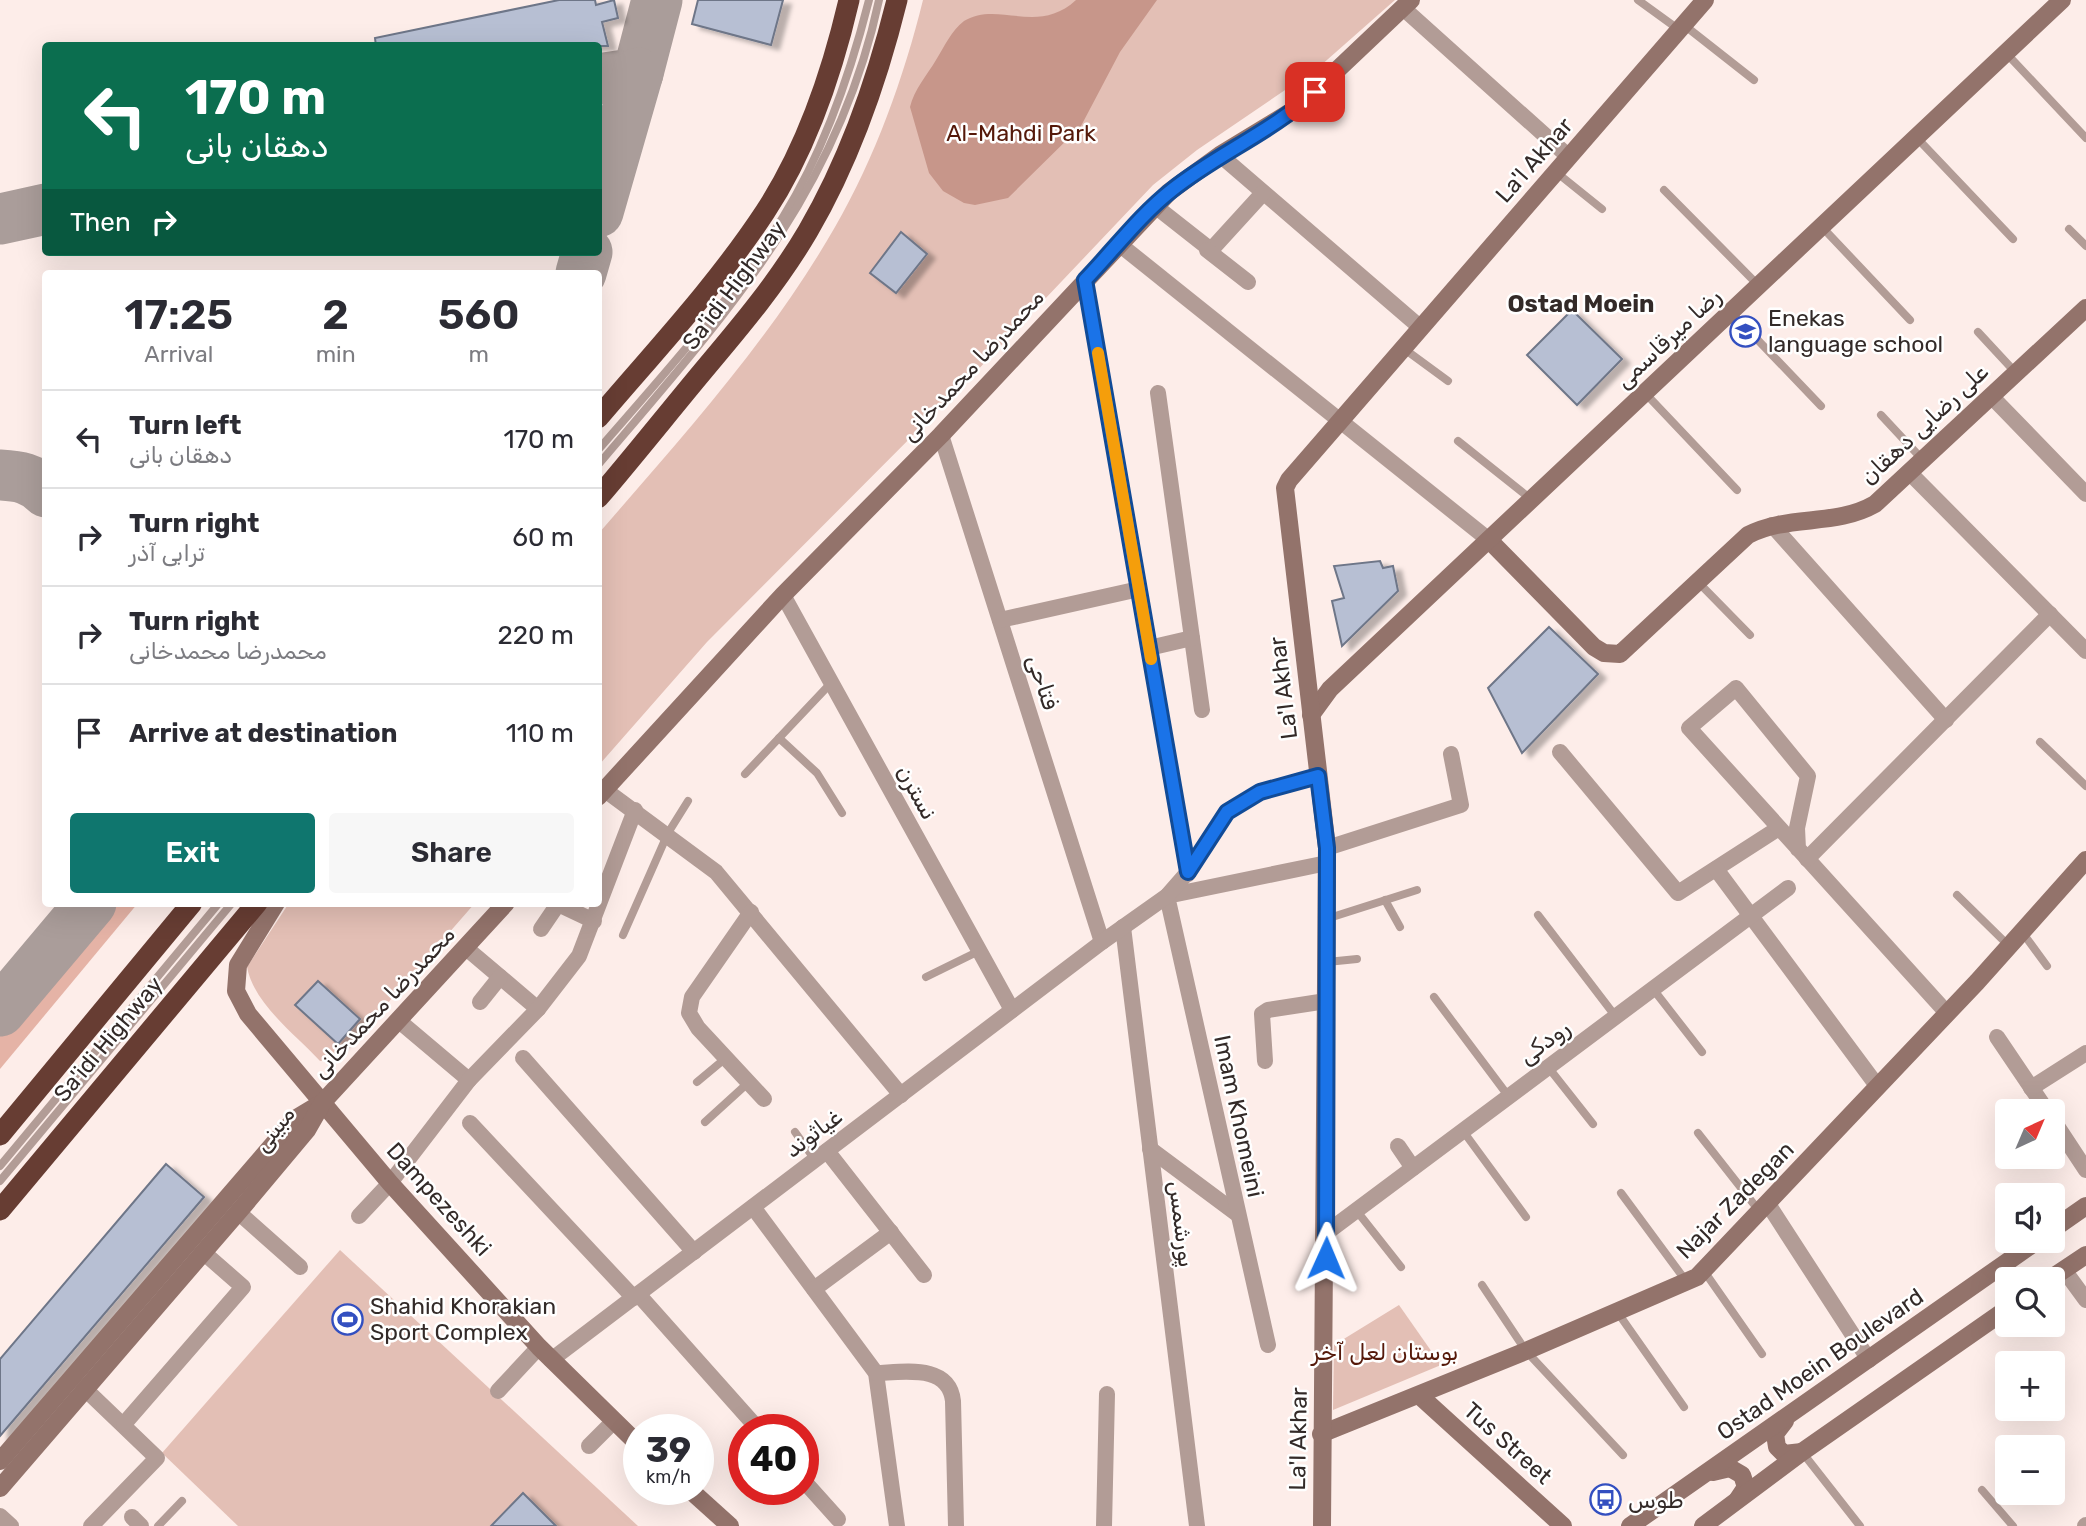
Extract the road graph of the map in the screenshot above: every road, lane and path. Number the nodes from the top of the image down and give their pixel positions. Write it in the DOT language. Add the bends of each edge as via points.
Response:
graph roads {
  1 [pos="849,0"];
  2 [pos="869,0"];
  3 [pos="879,0"];
  4 [pos="897,0"];
  5 [pos="1638,0"];
  6 [pos="1705,0"];
  7 [pos="2062,0"];
  8 [pos="1407,4"];
  9 [pos="1681,27"];
  10 [pos="2006,53"];
  11 [pos="1754,80"];
  12 [pos="1916,137"];
  13 [pos="2086,138"];
  14 [pos="1220,155"];
  15 [pos="1569,157"];
  16 [pos="1556,172"];
  17 [pos="1664,190"];
  18 [pos="1263,193"];
  19 [pos="1155,205"];
  20 [pos="1602,209"];
  21 [pos="1822,226"];
  22 [pos="2069,229"];
  23 [pos="2013,239"];
  24 [pos="1119,244"];
  25 [pos="2086,246"];
  26 [pos="1207,250"];
  27 [pos="1085,280"];
  28 [pos="1248,282"];
  29 [pos="1759,285"];
  30 [pos="2085,310"];
  31 [pos="1731,312"];
  32 [pos="1910,320"];
  33 [pos="1421,328"];
  34 [pos="1978,332"];
  35 [pos="1403,348"];
  36 [pos="2016,373"];
  37 [pos="1448,381"];
  38 [pos="1158,393"];
  39 [pos="1645,393"];
  40 [pos="1992,396"];
  41 [pos="1821,406"];
  42 [pos="602,413"];
  43 [pos="1881,415"];
  44 [pos="1340,421"];
  45 [pos="941,435"];
  46 [pos="1458,441"];
  47 [pos="602,445"];
  48 [pos="602,460"];
  49 [pos="1916,466"];
  50 [pos="1737,490"];
  51 [pos="602,493"];
  52 [pos="2086,494"];
  53 [pos="1532,500"];
  54 [pos="1772,525"];
  55 [pos="1489,540"];
  56 [pos="1698,582"];
  57 [pos="1139,589"];
  58 [pos="783,595"];
  59 [pos="2050,614"];
  60 [pos="1000,620"];
  61 [pos="1750,635"];
  62 [pos="1192,638"];
  63 [pos="1149,648"];
  64 [pos="2086,651"];
  65 [pos="831,683"];
  66 [pos="1202,710"];
  67 [pos="1311,715"];
  68 [pos="1945,720"];
  69 [pos="779,738"];
  70 [pos="2040,742"];
  71 [pos="1560,752"];
  72 [pos="1451,754"];
  73 [pos="745,774"];
  74 [pos="1318,776"];
  75 [pos="2086,786"];
  76 [pos="602,793"];
  77 [pos="688,801"];
  78 [pos="635,810"];
  79 [pos="842,813"];
  80 [pos="1779,828"];
  81 [pos="668,834"];
  82 [pos="1803,854"];
  83 [pos="1327,856"];
  84 [pos="2086,860"];
  85 [pos="1716,869"];
  86 [pos="1188,872"];
  87 [pos="1788,888"];
  88 [pos="1417,890"];
  89 [pos="1191,892"];
  90 [pos="1957,895"];
  91 [pos="1167,896"];
  92 [pos="602,899"];
  93 [pos="1385,900"];
  94 [pos="189,907"];
  95 [pos="216,907"];
  96 [pos="229,907"];
  97 [pos="254,907"];
  98 [pos="274,907"];
  99 [pos="502,907"];
  100 [pos="555,907"];
  101 [pos="565,907"];
  102 [pos="599,907"];
  103 [pos="751,912"];
  104 [pos="1538,915"];
  105 [pos="1751,916"];
  106 [pos="1326,919"];
  107 [pos="594,921"];
  108 [pos="1400,927"];
  109 [pos="1122,928"];
  110 [pos="541,929"];
  111 [pos="2022,932"];
  112 [pos="623,935"];
  113 [pos="1102,942"];
  114 [pos="2009,946"];
  115 [pos="466,948"];
  116 [pos="979,951"];
  117 [pos="1357,959"];
  118 [pos="1327,962"];
  119 [pos="2047,966"];
  120 [pos="500,977"];
  121 [pos="926,977"];
  122 [pos="1653,989"];
  123 [pos="1434,997"];
  124 [pos="1326,1001"];
  125 [pos="480,1002"];
  126 [pos="538,1009"];
  127 [pos="1012,1010"];
  128 [pos="1947,1013"];
  129 [pos="1616,1017"];
  130 [pos="399,1021"];
  131 [pos="1997,1037"];
  132 [pos="1702,1052"];
  133 [pos="2086,1053"];
  134 [pos="727,1057"];
  135 [pos="523,1058"];
  136 [pos="1265,1061"];
  137 [pos="1548,1067"];
  138 [pos="469,1080"];
  139 [pos="697,1082"];
  140 [pos="749,1082"];
  141 [pos="1878,1087"];
  142 [pos="2031,1088"];
  143 [pos="901,1095"];
  144 [pos="1508,1097"];
  145 [pos="764,1099"];
  146 [pos="2039,1099"];
  147 [pos="323,1102"];
  148 [pos="705,1122"];
  149 [pos="470,1123"];
  150 [pos="1593,1124"];
  151 [pos="1463,1131"];
  152 [pos="795,1132"];
  153 [pos="1698,1133"];
  154 [pos="0,1135"];
  155 [pos="2065,1138"];
  156 [pos="1398,1146"];
  157 [pos="1150,1149"];
  158 [pos="821,1155"];
  159 [pos="0,1166"];
  160 [pos="1413,1168"];
  161 [pos="2086,1170"];
  162 [pos="0,1181"];
  163 [pos="390,1183"];
  164 [pos="1621,1193"];
  165 [pos="2086,1206"];
  166 [pos="231,1207"];
  167 [pos="753,1207"];
  168 [pos="1764,1208"];
  169 [pos="0,1210"];
  170 [pos="1356,1210"];
  171 [pos="1236,1213"];
  172 [pos="359,1216"];
  173 [pos="1527,1217"];
  174 [pos="2065,1221"];
  175 [pos="891,1232"];
  176 [pos="1326,1233"];
  177 [pos="203,1252"];
  178 [pos="694,1252"];
  179 [pos="2020,1253"];
  180 [pos="2086,1255"];
  181 [pos="300,1267"];
  182 [pos="1401,1267"];
  183 [pos="2065,1269"];
  184 [pos="1704,1271"];
  185 [pos="924,1275"];
  186 [pos="1687,1282"];
  187 [pos="2065,1282"];
  188 [pos="1482,1284"];
  189 [pos="814,1289"];
  190 [pos="636,1296"];
  191 [pos="2086,1300"];
  192 [pos="1618,1313"];
  193 [pos="1995,1317"];
  194 [pos="1268,1345"];
  195 [pos="1526,1351"];
  196 [pos="545,1354"];
  197 [pos="1762,1354"];
  198 [pos="1869,1360"];
  199 [pos="876,1374"];
  200 [pos="85,1388"];
  201 [pos="498,1391"];
  202 [pos="1107,1394"];
  203 [pos="1420,1395"];
  204 [pos="1684,1407"];
  205 [pos="744,1414"];
  206 [pos="1789,1416"];
  207 [pos="613,1422"];
  208 [pos="124,1424"];
  209 [pos="623,1431"];
  210 [pos="1321,1434"];
  211 [pos="589,1446"];
  212 [pos="1802,1452"];
  213 [pos="1623,1455"];
  214 [pos="0,1461"];
  215 [pos="1709,1473"];
  216 [pos="0,1488"];
  217 [pos="1982,1490"];
  218 [pos="819,1497"];
  219 [pos="181,1501"];
  220 [pos="707,1505"];
  221 [pos="1728,1509"];
  222 [pos="0,1516"];
  223 [pos="838,1518"];
  224 [pos="10,1526"];
  225 [pos="91,1526"];
  226 [pos="158,1526"];
  227 [pos="730,1526"];
  228 [pos="897,1526"];
  229 [pos="956,1526"];
  230 [pos="1104,1526"];
  231 [pos="1197,1526"];
  232 [pos="1322,1526"];
  233 [pos="1563,1526"];
  234 [pos="1630,1526"];
  235 [pos="1703,1526"];
  236 [pos="1860,1526"];
  237 [pos="2013,1526"];
  1 -- 42 [label="highway, Sa'idi Highway" via="827,85 766,210"];
  2 -- 47 [label="lane" via="834,111 784,216 717,309"];
  3 -- 48 [label="lane" via="842,116 789,224 764,262"];
  4 -- 51 [label="highway, Sa'idi Highway" via="866,108 808,230 760,302"];
  5 -- 9 [label="lane"];
  6 -- 9 [label="street, La'l Akhar"];
  7 -- 10 [label="street, رضا میرقاسمی"];
  8 -- 14 [label="street, محمدرضا محمدخانی" via="1297,108"];
  8 -- 15 [label="street"];
  9 -- 11 [label="lane"];
  9 -- 15 [label="street, La'l Akhar"];
  10 -- 12 [label="street, رضا میرقاسمی"];
  10 -- 13 [label="lane"];
  12 -- 21 [label="street, رضا میرقاسمی"];
  12 -- 23 [label="lane"];
  14 -- 18 [label="street"];
  14 -- 19 [label="street, محمدرضا محمدخانی"];
  15 -- 16 [label="street, La'l Akhar"];
  16 -- 20 [label="lane"];
  16 -- 33 [label="street, La'l Akhar"];
  17 -- 29 [label="lane"];
  18 -- 26 [label="street" via="1215,247"];
  18 -- 33 [label="street"];
  19 -- 24 [label="street, محمدرضا محمدخانی"];
  19 -- 26 [label="street"];
  21 -- 29 [label="street, رضا میرقاسمی"];
  21 -- 32 [label="lane"];
  22 -- 25 [label="lane"];
  24 -- 27 [label="street, محمدرضا محمدخانی"];
  24 -- 44 [label="street"];
  26 -- 28 [label="street"];
  27 -- 45 [label="street, محمدرضا محمدخانی"];
  27 -- 57 [label="street"];
  29 -- 31 [label="street, رضا میرقاسمی"];
  30 -- 36 [label="street, علی رضایی دهقان"];
  31 -- 39 [label="street, رضا میرقاسمی"];
  31 -- 41 [label="lane"];
  33 -- 35 [label="street, La'l Akhar"];
  34 -- 36 [label="lane"];
  35 -- 37 [label="lane"];
  35 -- 44 [label="street, La'l Akhar"];
  36 -- 40 [label="street, علی رضایی دهقان"];
  38 -- 62 [label="street"];
  39 -- 50 [label="lane"];
  39 -- 53 [label="street, رضا میرقاسمی"];
  40 -- 49 [label="street, علی رضایی دهقان"];
  40 -- 52 [label="street"];
  43 -- 49 [label="lane"];
  44 -- 55 [label="street"];
  44 -- 67 [label="street, La'l Akhar" via="1285,488"];
  45 -- 58 [label="street, محمدرضا محمدخانی"];
  45 -- 60 [label="street, فتاحی"];
  46 -- 53 [label="lane"];
  49 -- 54 [label="street, علی رضایی دهقان" via="1860,512"];
  49 -- 59 [label="street"];
  53 -- 55 [label="street, رضا میرقاسمی"];
  54 -- 56 [label="street, علی رضایی دهقان" via="1748,535"];
  54 -- 68 [label="street"];
  55 -- 56 [label="street, علی رضایی دهقان" via="1604,653 1626,652"];
  55 -- 67 [label="street, رضا میرقاسمی" via="1330,689"];
  56 -- 61 [label="lane"];
  57 -- 60 [label="street"];
  57 -- 63 [label="street"];
  58 -- 65 [label="street, نسترن"];
  58 -- 76 [label="street, محمدرضا محمدخانی"];
  59 -- 64 [label="street"];
  59 -- 68 [label="street"];
  60 -- 113 [label="street, فتاحی"];
  62 -- 63 [label="street"];
  62 -- 66 [label="street"];
  63 -- 86 [label="street"];
  65 -- 69 [label="lane"];
  65 -- 116 [label="street, نسترن"];
  67 -- 74 [label="street, La'l Akhar"];
  68 -- 82 [label="street"];
  69 -- 73 [label="lane"];
  69 -- 79 [label="lane" via="817,773"];
  70 -- 75 [label="lane"];
  71 -- 85 [label="street" via="1678,893"];
  72 -- 83 [label="street" via="1461,804"];
  74 -- 83 [label="street, La'l Akhar"];
  74 -- 86 [label="street" via="1260,792 1227,812"];
  76 -- 78 [label="street"];
  77 -- 81 [label="lane"];
  78 -- 81 [label="street"];
  78 -- 92 [label="street"];
  80 -- 82 [label="street"];
  80 -- 82 [label="street" via="1689,728 1736,688 1808,776 1797,828"];
  80 -- 85 [label="street"];
  81 -- 103 [label="street" via="716,872"];
  81 -- 112 [label="lane"];
  82 -- 128 [label="street"];
  83 -- 89 [label="street"];
  83 -- 106 [label="street, La'l Akhar"];
  84 -- 111 [label="street, Najar Zadegan"];
  85 -- 105 [label="street"];
  86 -- 89 [label="street"];
  86 -- 91 [label="street"];
  87 -- 105 [label="street, رودکی"];
  88 -- 93 [label="lane"];
  89 -- 91 [label="street"];
  90 -- 114 [label="lane"];
  91 -- 109 [label="street, غیاثوند"];
  91 -- 171 [label="street, Imam Khomeini"];
  93 -- 106 [label="lane"];
  93 -- 108 [label="lane"];
  94 -- 154 [label="highway, Sa'idi Highway"];
  95 -- 159 [label="lane"];
  96 -- 162 [label="lane"];
  97 -- 169 [label="highway, Sa'idi Highway"];
  98 -- 147 [label="street, Dampezeshki" via="238,965 236,991 248,1014"];
  99 -- 115 [label="street, محمدرضا محمدخانی"];
  100 -- 110 [label="street"];
  101 -- 107 [label="street"];
  102 -- 107 [label="street"];
  103 -- 134 [label="street" via="690,1006 692,1021"];
  103 -- 143 [label="street"];
  104 -- 129 [label="lane"];
  105 -- 122 [label="street, رودکی"];
  105 -- 141 [label="street"];
  106 -- 118 [label="street, La'l Akhar"];
  107 -- 126 [label="street" via="579,956"];
  109 -- 113 [label="street, غیاثوند"];
  109 -- 157 [label="street, پورشمس"];
  111 -- 114 [label="street, Najar Zadegan"];
  111 -- 119 [label="lane"];
  113 -- 127 [label="street, غیاثوند"];
  114 -- 128 [label="street, Najar Zadegan"];
  115 -- 120 [label="street"];
  115 -- 130 [label="street, محمدرضا محمدخانی"];
  116 -- 121 [label="lane"];
  116 -- 127 [label="street, نسترن"];
  117 -- 118 [label="lane"];
  118 -- 124 [label="street, La'l Akhar"];
  120 -- 125 [label="street"];
  120 -- 126 [label="street"];
  122 -- 129 [label="street, رودکی"];
  122 -- 132 [label="lane"];
  123 -- 144 [label="lane"];
  124 -- 136 [label="street" via="1262,1014"];
  124 -- 176 [label="street, La'l Akhar"];
  126 -- 138 [label="street"];
  127 -- 143 [label="street, غیاثوند"];
  128 -- 141 [label="street, Najar Zadegan"];
  129 -- 137 [label="street, رودکی"];
  130 -- 138 [label="street"];
  130 -- 147 [label="street, محمدرضا محمدخانی"];
  131 -- 142 [label="street"];
  133 -- 142 [label="street"];
  134 -- 139 [label="lane"];
  134 -- 140 [label="street"];
  135 -- 178 [label="street"];
  137 -- 144 [label="street, رودکی"];
  137 -- 150 [label="lane"];
  138 -- 163 [label="street"];
  140 -- 145 [label="street"];
  140 -- 148 [label="lane"];
  141 -- 168 [label="street, Najar Zadegan"];
  142 -- 146 [label="street"];
  143 -- 158 [label="street, غیاثوند"];
  144 -- 151 [label="street, رودکی"];
  147 -- 163 [label="street, Dampezeshki"];
  147 -- 166 [label="street, مبینی" via="307,1130"];
  149 -- 190 [label="street"];
  151 -- 160 [label="street, رودکی"];
  151 -- 173 [label="lane"];
  152 -- 158 [label="lane"];
  153 -- 168 [label="lane"];
  155 -- 161 [label="street"];
  156 -- 160 [label="street"];
  157 -- 171 [label="street"];
  157 -- 231 [label="street, پورشمس"];
  158 -- 167 [label="street, غیاثوند"];
  158 -- 175 [label="street"];
  160 -- 170 [label="street, رودکی"];
  163 -- 172 [label="street"];
  163 -- 196 [label="street, Dampezeshki"];
  164 -- 186 [label="lane"];
  165 -- 174 [label="street"];
  166 -- 177 [label="street, مبینی"];
  166 -- 181 [label="street"];
  166 -- 214 [label="street, مبینی"];
  167 -- 178 [label="street, غیاثوند"];
  167 -- 189 [label="street"];
  168 -- 184 [label="street, Najar Zadegan"];
  168 -- 198 [label="street"];
  170 -- 176 [label="street, رودکی"];
  170 -- 182 [label="lane"];
  171 -- 194 [label="street, Imam Khomeini"];
  175 -- 185 [label="street"];
  175 -- 189 [label="street"];
  176 -- 210 [label="street, La'l Akhar"];
  177 -- 200 [label="street, مبینی"];
  177 -- 208 [label="street" via="243,1287"];
  178 -- 190 [label="street, غیاثوند"];
  179 -- 198 [label="street, Ostad Moein Boulevard"];
  180 -- 183 [label="street"];
  184 -- 186 [label="street, Najar Zadegan"];
  184 -- 197 [label="lane"];
  186 -- 192 [label="street, Najar Zadegan"];
  187 -- 191 [label="street"];
  188 -- 195 [label="lane"];
  189 -- 199 [label="street"];
  190 -- 196 [label="street, غیاثوند"];
  190 -- 205 [label="street"];
  192 -- 195 [label="street, Najar Zadegan"];
  192 -- 204 [label="lane"];
  193 -- 212 [label="street"];
  195 -- 203 [label="street, Najar Zadegan"];
  195 -- 213 [label="lane"];
  196 -- 201 [label="street, غیاثوند"];
  196 -- 207 [label="street, Dampezeshki"];
  198 -- 206 [label="street, Ostad Moein Boulevard"];
  199 -- 228 [label="street"];
  199 -- 229 [label="street" via="936,1374 948,1384 953,1401"];
  200 -- 208 [label="street"];
  200 -- 216 [label="street, مبینی"];
  202 -- 230 [label="street"];
  203 -- 210 [label="street, Najar Zadegan"];
  203 -- 233 [label="street, Tus Street"];
  206 -- 212 [label="street" via="1774,1440 1784,1454"];
  206 -- 215 [label="street, Ostad Moein Boulevard"];
  207 -- 209 [label="street, Dampezeshki"];
  207 -- 211 [label="street"];
  208 -- 225 [label="street" via="156,1458"];
  210 -- 232 [label="street, La'l Akhar"];
  212 -- 221 [label="street"];
  212 -- 236 [label="lane"];
  215 -- 221 [label="street" via="1730,1468 1745,1479 1744,1490"];
  215 -- 234 [label="street, Ostad Moein Boulevard"];
  217 -- 237 [label="lane"];
  218 -- 223 [label="street"];
  219 -- 226 [label="lane"];
  220 -- 227 [label="street"];
  221 -- 235 [label="street"];
  222 -- 224 [label="street"];
}
